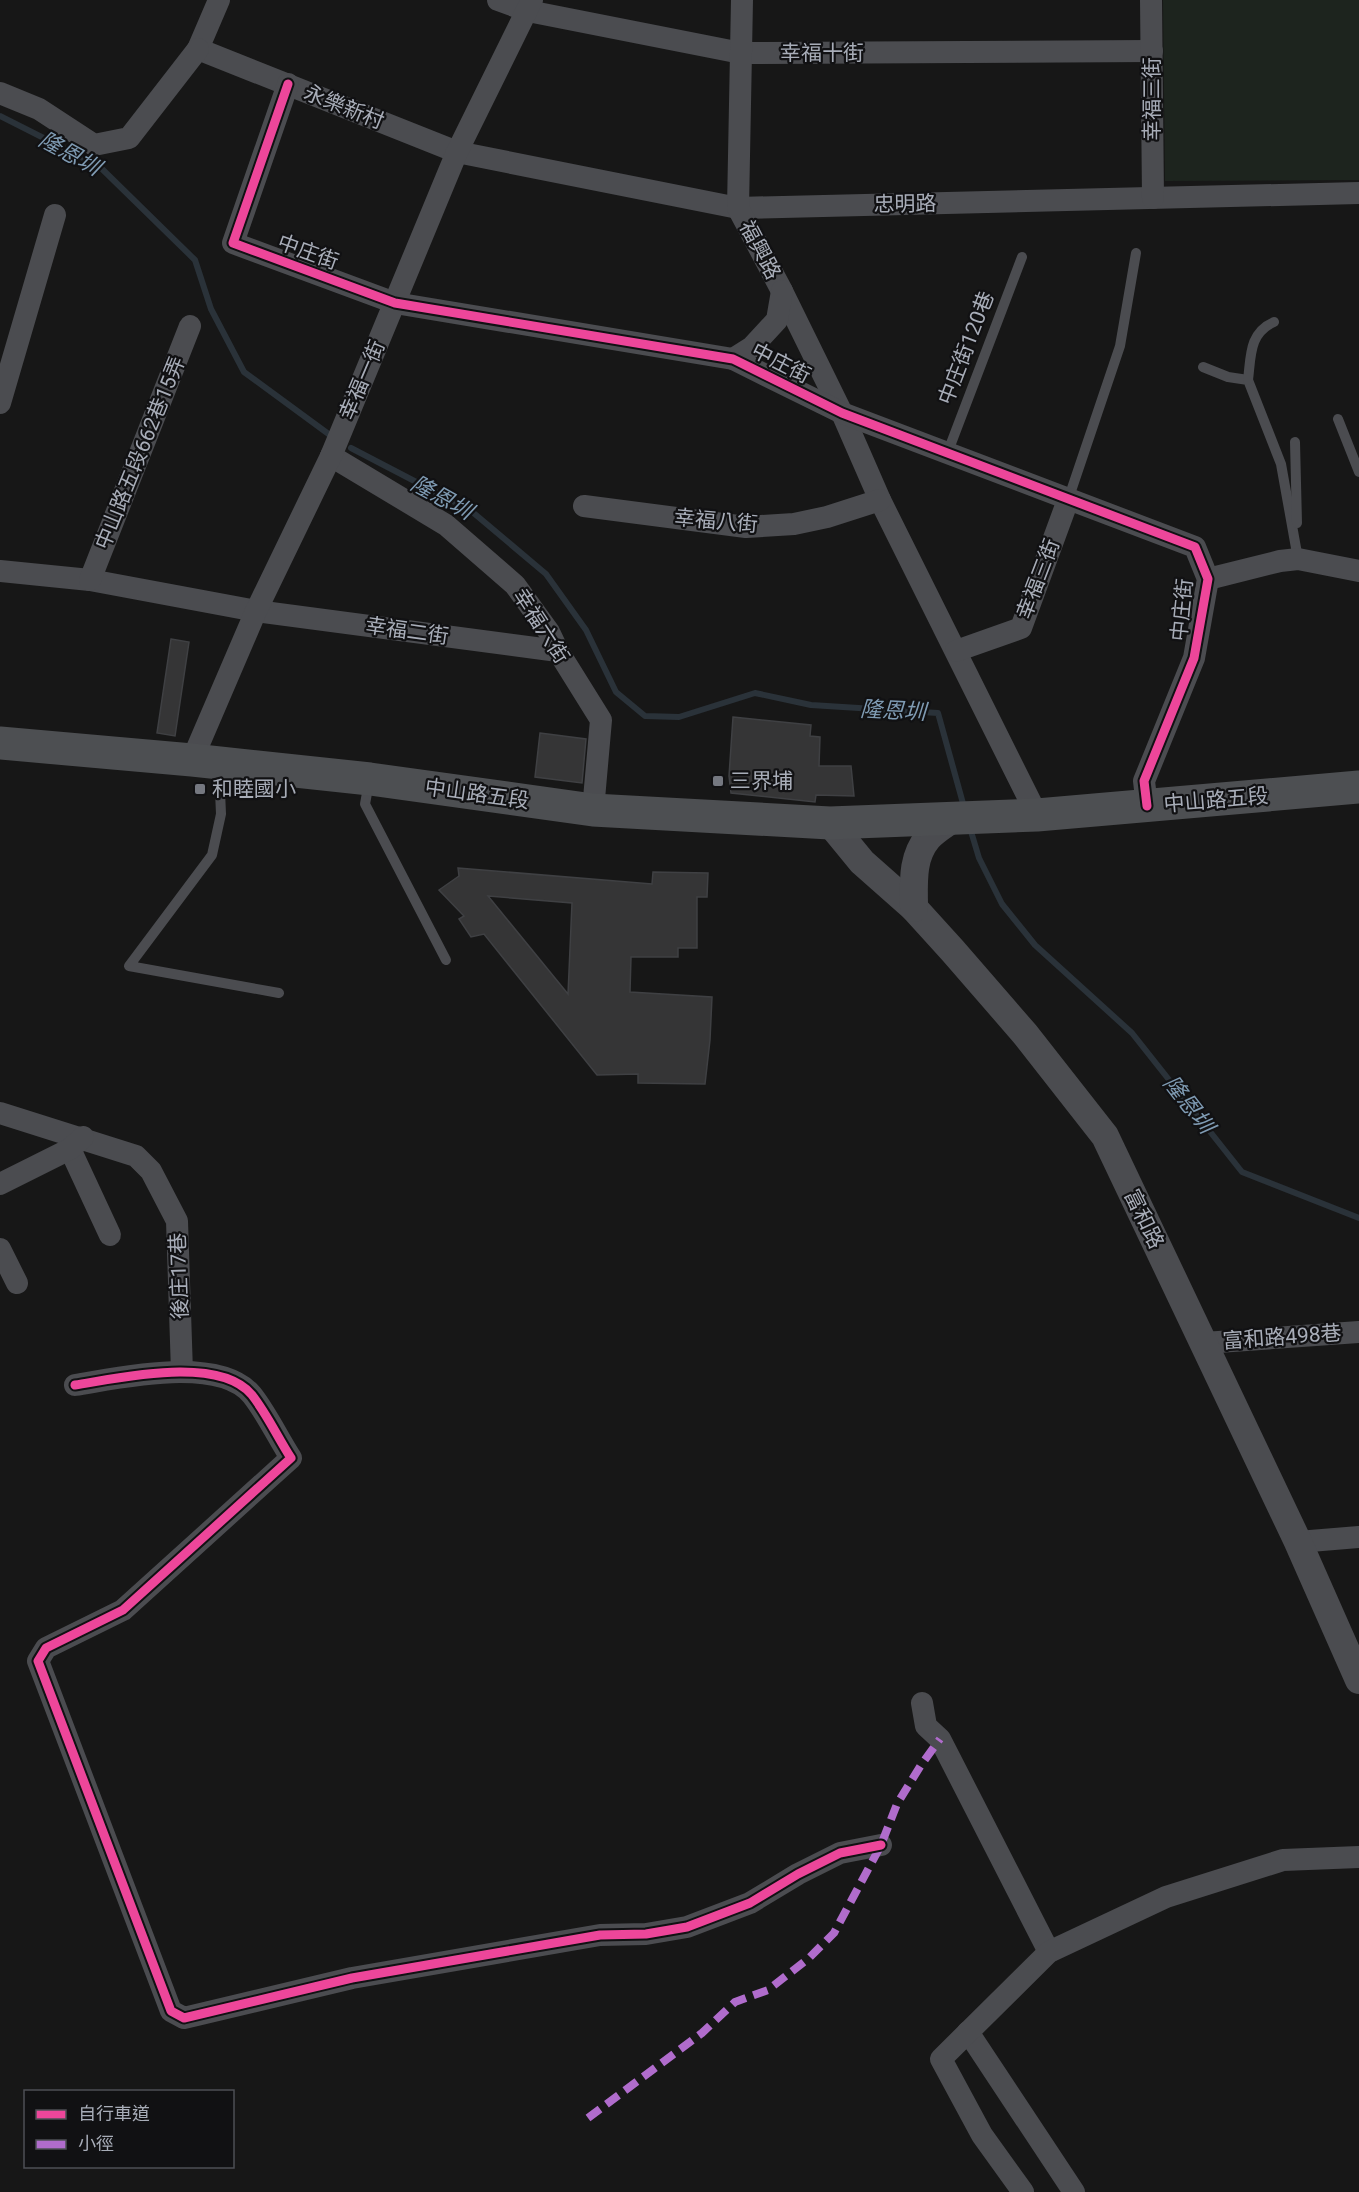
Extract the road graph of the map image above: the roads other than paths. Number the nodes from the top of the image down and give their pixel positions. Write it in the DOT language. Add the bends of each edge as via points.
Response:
graph roads {
  1 [pos="219,0"];
  2 [pos="498,0"];
  3 [pos="742,0"];
  4 [pos="1152,0"];
  5 [pos="530,5"];
  6 [pos="198,49"];
  7 [pos="1152,51"];
  8 [pos="741,53"];
  9 [pos="288,84"];
  10 [pos="0,93"];
  11 [pos="457,152"];
  12 [pos="1359,193"];
  13 [pos="1153,198"];
  14 [pos="738,208"];
  15 [pos="55,215"];
  16 [pos="1136,254"];
  17 [pos="1022,257"];
  18 [pos="782,291"];
  19 [pos="395,303"];
  20 [pos="1274,322"];
  21 [pos="190,326"];
  22 [pos="733,359"];
  23 [pos="1203,367"];
  24 [pos="1248,380"];
  25 [pos="0,403"];
  26 [pos="842,413"];
  27 [pos="1338,419"];
  28 [pos="1295,442"];
  29 [pos="946,454"];
  30 [pos="331,456"];
  31 [pos="1359,472"];
  32 [pos="880,500"];
  33 [pos="1068,500"];
  34 [pos="584,506"];
  35 [pos="1298,559"];
  36 [pos="0,571"];
  37 [pos="1359,571"];
  38 [pos="1208,579"];
  39 [pos="90,580"];
  40 [pos="256,611"];
  41 [pos="558,651"];
  42 [pos="956,651"];
  43 [pos="0,743"];
  44 [pos="205,762"];
  45 [pos="370,779"];
  46 [pos="1359,787"];
  47 [pos="1147,806"];
  48 [pos="593,810"];
  49 [pos="1037,815"];
  50 [pos="953,819"];
  51 [pos="830,823"];
  52 [pos="914,908"];
  53 [pos="446,960"];
  54 [pos="279,993"];
  55 [pos="0,1113"];
  56 [pos="76,1143"];
  57 [pos="0,1184"];
  58 [pos="110,1235"];
  59 [pos="0,1249"];
  60 [pos="17,1283"];
  61 [pos="1359,1332"];
  62 [pos="1204,1343"];
  63 [pos="183,1372"];
  64 [pos="75,1385"];
  65 [pos="1359,1537"];
  66 [pos="1298,1542"];
  67 [pos="1359,1680"];
  68 [pos="922,1703"];
  69 [pos="881,1845"];
  70 [pos="1359,1857"];
  71 [pos="1049,1952"];
  72 [pos="968,2032"];
  73 [pos="1023,2192"];
  74 [pos="1074,2192"];
  1 -- 6 [label="street"];
  2 -- 5 [label="street, 幸福十街"];
  3 -- 8 [label="street, 福興路"];
  4 -- 7 [label="street, 幸福三街"];
  5 -- 8 [label="street, 幸福十街"];
  5 -- 11 [label="street, 幸福一街"];
  6 -- 9 [label="street, 永樂新村"];
  6 -- 10 [label="street" via="129,138 94,144 39,109"];
  7 -- 8 [label="street, 幸福十街"];
  7 -- 13 [label="street, 幸福三街"];
  8 -- 14 [label="street, 福興路"];
  9 -- 11 [label="street, 永樂新村"];
  9 -- 19 [label="street, 中庄街" via="233,243"];
  11 -- 14 [label="street, 忠明路"];
  11 -- 19 [label="street, 幸福一街"];
  12 -- 13 [label="street, 忠明路"];
  13 -- 14 [label="street, 忠明路"];
  14 -- 18 [label="street, 福興路"];
  15 -- 25 [label="street"];
  16 -- 33 [label="lane" via="1120,346"];
  17 -- 29 [label="lane, 中庄街120巷"];
  18 -- 22 [label="street" via="777,320 752,348"];
  18 -- 26 [label="street, 福興路"];
  19 -- 22 [label="street, 中庄街"];
  19 -- 30 [label="street, 幸福一街"];
  20 -- 24 [label="lane" via="1263,326 1252,342"];
  21 -- 39 [label="street, 中山路五段662巷15弄"];
  22 -- 26 [label="street, 中庄街"];
  23 -- 24 [label="lane"];
  24 -- 35 [label="lane" via="1281,464"];
  26 -- 29 [label="street, 中庄街"];
  26 -- 32 [label="street, 福興路"];
  27 -- 31 [label="lane"];
  28 -- 35 [label="lane"];
  29 -- 33 [label="street, 中庄街"];
  30 -- 40 [label="street, 幸福一街"];
  30 -- 41 [label="street, 幸福六街" via="446,525 476,549 515,585"];
  32 -- 34 [label="street, 幸福八街" via="794,524 746,527"];
  32 -- 42 [label="street, 福興路"];
  33 -- 38 [label="street, 中庄街" via="1195,547"];
  33 -- 42 [label="street, 幸福三街" via="1021,628"];
  35 -- 37 [label="street"];
  35 -- 38 [label="street"];
  36 -- 39 [label="street, 中山路五段662巷15弄"];
  38 -- 47 [label="street, 中庄街" via="1194,657 1144,781"];
  39 -- 40 [label="street, 中山路五段662巷15弄"];
  40 -- 41 [label="street, 幸福二街"];
  40 -- 44 [label="street, 幸福一街"];
  41 -- 48 [label="street, 幸福六街" via="601,720"];
  42 -- 49 [label="street, 福興路"];
  43 -- 44 [label="main road, 中山路五段"];
  44 -- 45 [label="main road, 中山路五段"];
  44 -- 54 [label="lane" via="221,814 212,855 129,966"];
  45 -- 48 [label="main road, 中山路五段"];
  45 -- 53 [label="lane" via="365,804"];
  46 -- 47 [label="main road, 中山路五段"];
  47 -- 49 [label="main road, 中山路五段"];
  48 -- 51 [label="main road, 中山路五段"];
  49 -- 50 [label="main road, 中山路五段"];
  50 -- 51 [label="main road, 中山路五段"];
  50 -- 52 [label="street" via="928,838 917,859 913,874"];
  51 -- 52 [label="street, 富和路" via="862,862"];
  52 -- 62 [label="street, 富和路" via="1025,1034 1105,1136"];
  55 -- 56 [label="street, 後庄17巷"];
  56 -- 57 [label="street"];
  56 -- 58 [label="street"];
  56 -- 63 [label="street, 後庄17巷" via="136,1156 151,1171 177,1221"];
  59 -- 60 [label="street"];
  61 -- 62 [label="street, 富和路498巷"];
  62 -- 66 [label="street, 富和路"];
  63 -- 64 [label="street"];
  63 -- 69 [label="street" via="229,1378 251,1394 291,1458 123,1610 46,1648 38,1661 171,2011 184,2018 352,1978 600,1935 645,1934 687,1927 750,1903 840,1853"];
  65 -- 66 [label="street"];
  66 -- 67 [label="street, 富和路"];
  68 -- 71 [label="street" via="926,1726 940,1739"];
  70 -- 71 [label="street" via="1283,1860 1166,1897"];
  71 -- 72 [label="street"];
  72 -- 73 [label="street" via="941,2059 982,2135"];
  72 -- 74 [label="street"];
}
